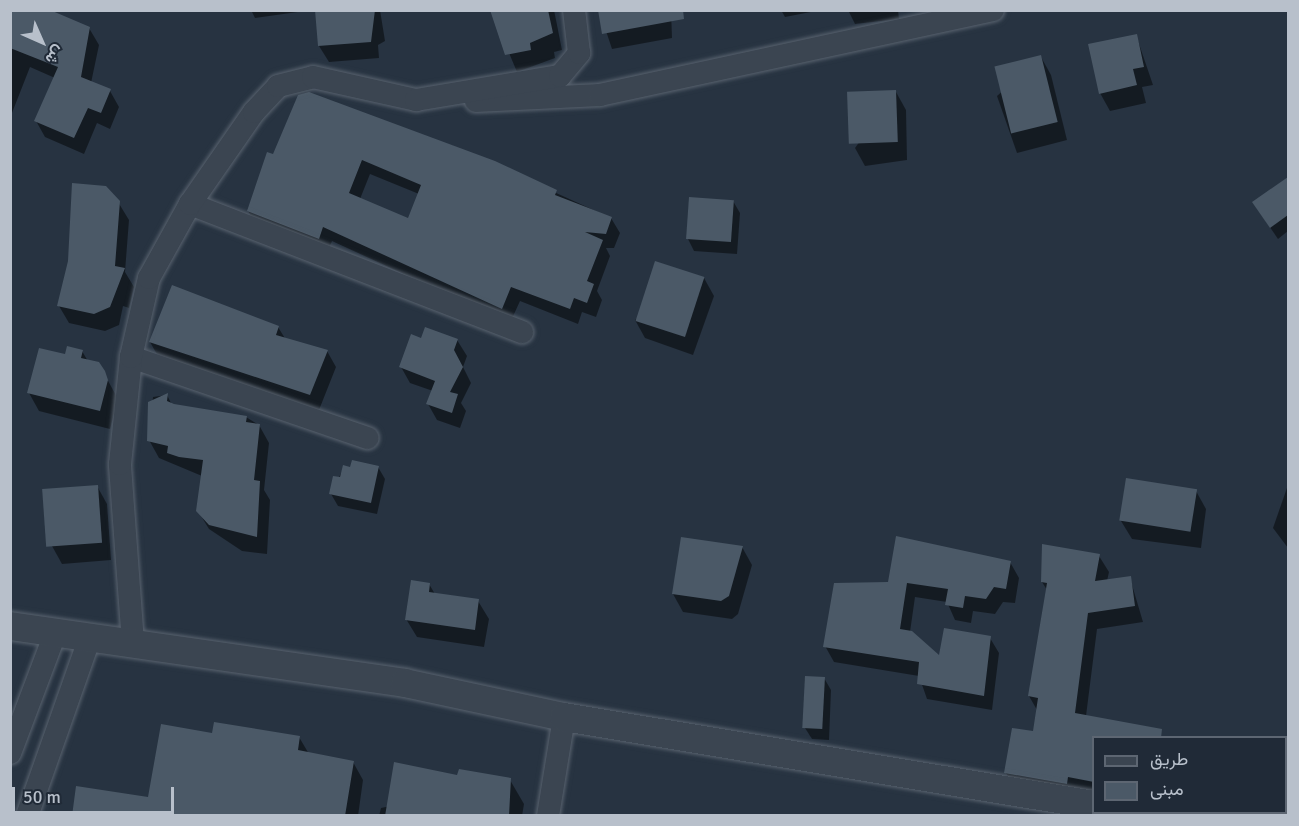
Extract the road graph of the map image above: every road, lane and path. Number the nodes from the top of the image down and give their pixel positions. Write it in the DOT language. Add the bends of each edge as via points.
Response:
graph roads {
  1 [pos="574,10"];
  2 [pos="993,10"];
  3 [pos="953,14"];
  4 [pos="416,100"];
  5 [pos="190,204"];
  6 [pos="522,332"];
  7 [pos="131,357"];
  8 [pos="366,438"];
  9 [pos="10,626"];
  10 [pos="55,634"];
  11 [pos="89,640"];
  12 [pos="133,642"];
  13 [pos="564,717"];
  14 [pos="10,753"];
  15 [pos="1092,806"];
  16 [pos="27,816"];
  17 [pos="548,816"];
  1 -- 4 [label="street" via="579,53 560,76"];
  2 -- 3 [label="street"];
  3 -- 4 [label="street" via="600,95 524,101"];
  4 -- 5 [label="street" via="313,77 278,86"];
  5 -- 6 [label="street"];
  5 -- 7 [label="street" via="149,278"];
  7 -- 8 [label="street"];
  7 -- 12 [label="street" via="120,464"];
  9 -- 10 [label="street"];
  10 -- 11 [label="street"];
  10 -- 14 [label="street"];
  11 -- 12 [label="street"];
  11 -- 16 [label="street"];
  12 -- 13 [label="street" via="405,683"];
  13 -- 15 [label="street"];
  13 -- 17 [label="street"];
}
